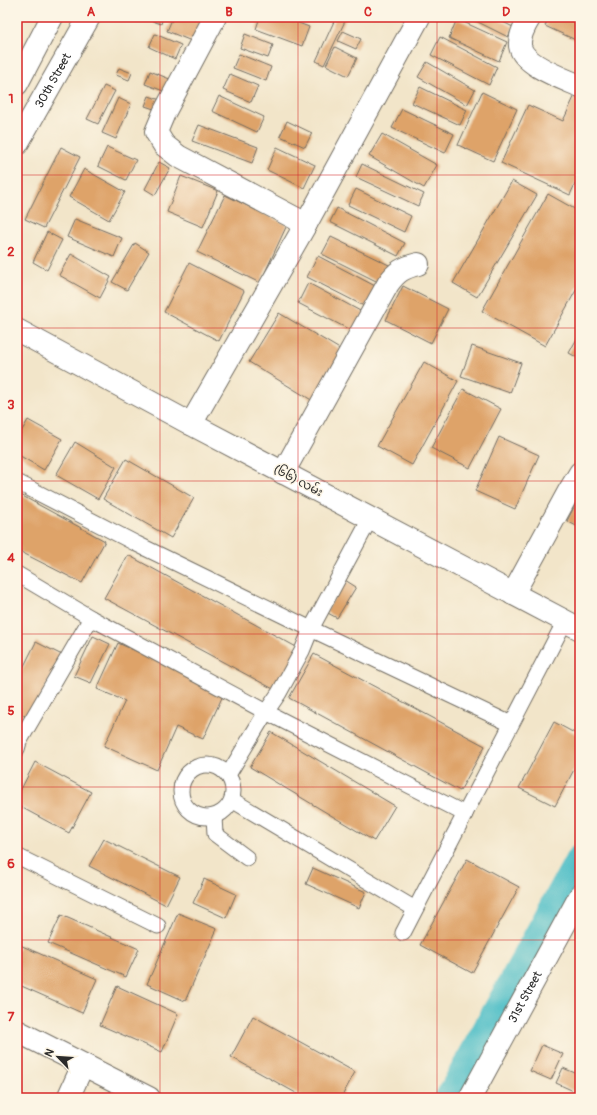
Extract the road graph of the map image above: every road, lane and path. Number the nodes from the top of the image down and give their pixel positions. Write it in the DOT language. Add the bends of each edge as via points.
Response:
graph roads {
  1 [pos="52,17"];
  2 [pos="89,17"];
  3 [pos="215,17"];
  4 [pos="419,17"];
  5 [pos="530,17"];
  6 [pos="17,84"];
  7 [pos="580,86"];
  8 [pos="17,144"];
  9 [pos="306,224"];
  10 [pos="418,264"];
  11 [pos="17,330"];
  12 [pos="191,424"];
  13 [pos="283,473"];
  14 [pos="580,473"];
  15 [pos="17,482"];
  16 [pos="370,518"];
  17 [pos="18,577"];
  18 [pos="513,594"];
  19 [pos="91,618"];
  20 [pos="572,625"];
  21 [pos="311,629"];
  22 [pos="266,712"];
  23 [pos="511,724"];
  24 [pos="18,744"];
  25 [pos="228,775"];
  26 [pos="232,800"];
  27 [pos="465,814"];
  28 [pos="214,816"];
  29 [pos="17,856"];
  30 [pos="247,858"];
  31 [pos="580,896"];
  32 [pos="415,908"];
  33 [pos="158,926"];
  34 [pos="403,933"];
  35 [pos="17,1031"];
  36 [pos="83,1065"];
  37 [pos="68,1098"];
  38 [pos="149,1098"];
  39 [pos="470,1098"];
  1 -- 6 [label="street"];
  2 -- 8 [label="street, 30th Street"];
  3 -- 9 [label="street" via="156,132 164,145 178,156"];
  4 -- 9 [label="street"];
  5 -- 7 [label="street" via="521,38 522,52 547,72"];
  9 -- 12 [label="street"];
  10 -- 13 [label="street" via="394,274"];
  11 -- 12 [label="street, (၆၆) လမ်း"];
  12 -- 13 [label="street, (၆၆) လမ်း"];
  13 -- 16 [label="street, (၆၆) လမ်း"];
  14 -- 18 [label="street"];
  15 -- 21 [label="lane"];
  16 -- 18 [label="street, (၆၆) လမ်း"];
  16 -- 21 [label="lane"];
  17 -- 19 [label="lane"];
  18 -- 20 [label="street, (၆၆) လမ်း"];
  19 -- 22 [label="lane"];
  19 -- 24 [label="lane"];
  20 -- 23 [label="lane"];
  21 -- 22 [label="lane" via="302,651"];
  21 -- 23 [label="lane"];
  22 -- 25 [label="lane"];
  22 -- 27 [label="lane"];
  23 -- 27 [label="lane"];
  25 -- 26 [label="lane" via="233,787"];
  25 -- 28 [label="lane" via="219,767 207,764 194,768 185,776 181,788 182,801 190,811 201,817"];
  26 -- 28 [label="lane" via="225,810"];
  26 -- 32 [label="lane"];
  27 -- 32 [label="lane"];
  28 -- 30 [label="lane" via="215,834"];
  29 -- 33 [label="lane"];
  31 -- 39 [label="street, 31st Street"];
  32 -- 34 [label="lane"];
  35 -- 36 [label="street"];
  36 -- 37 [label="street"];
  36 -- 38 [label="street"];
}
